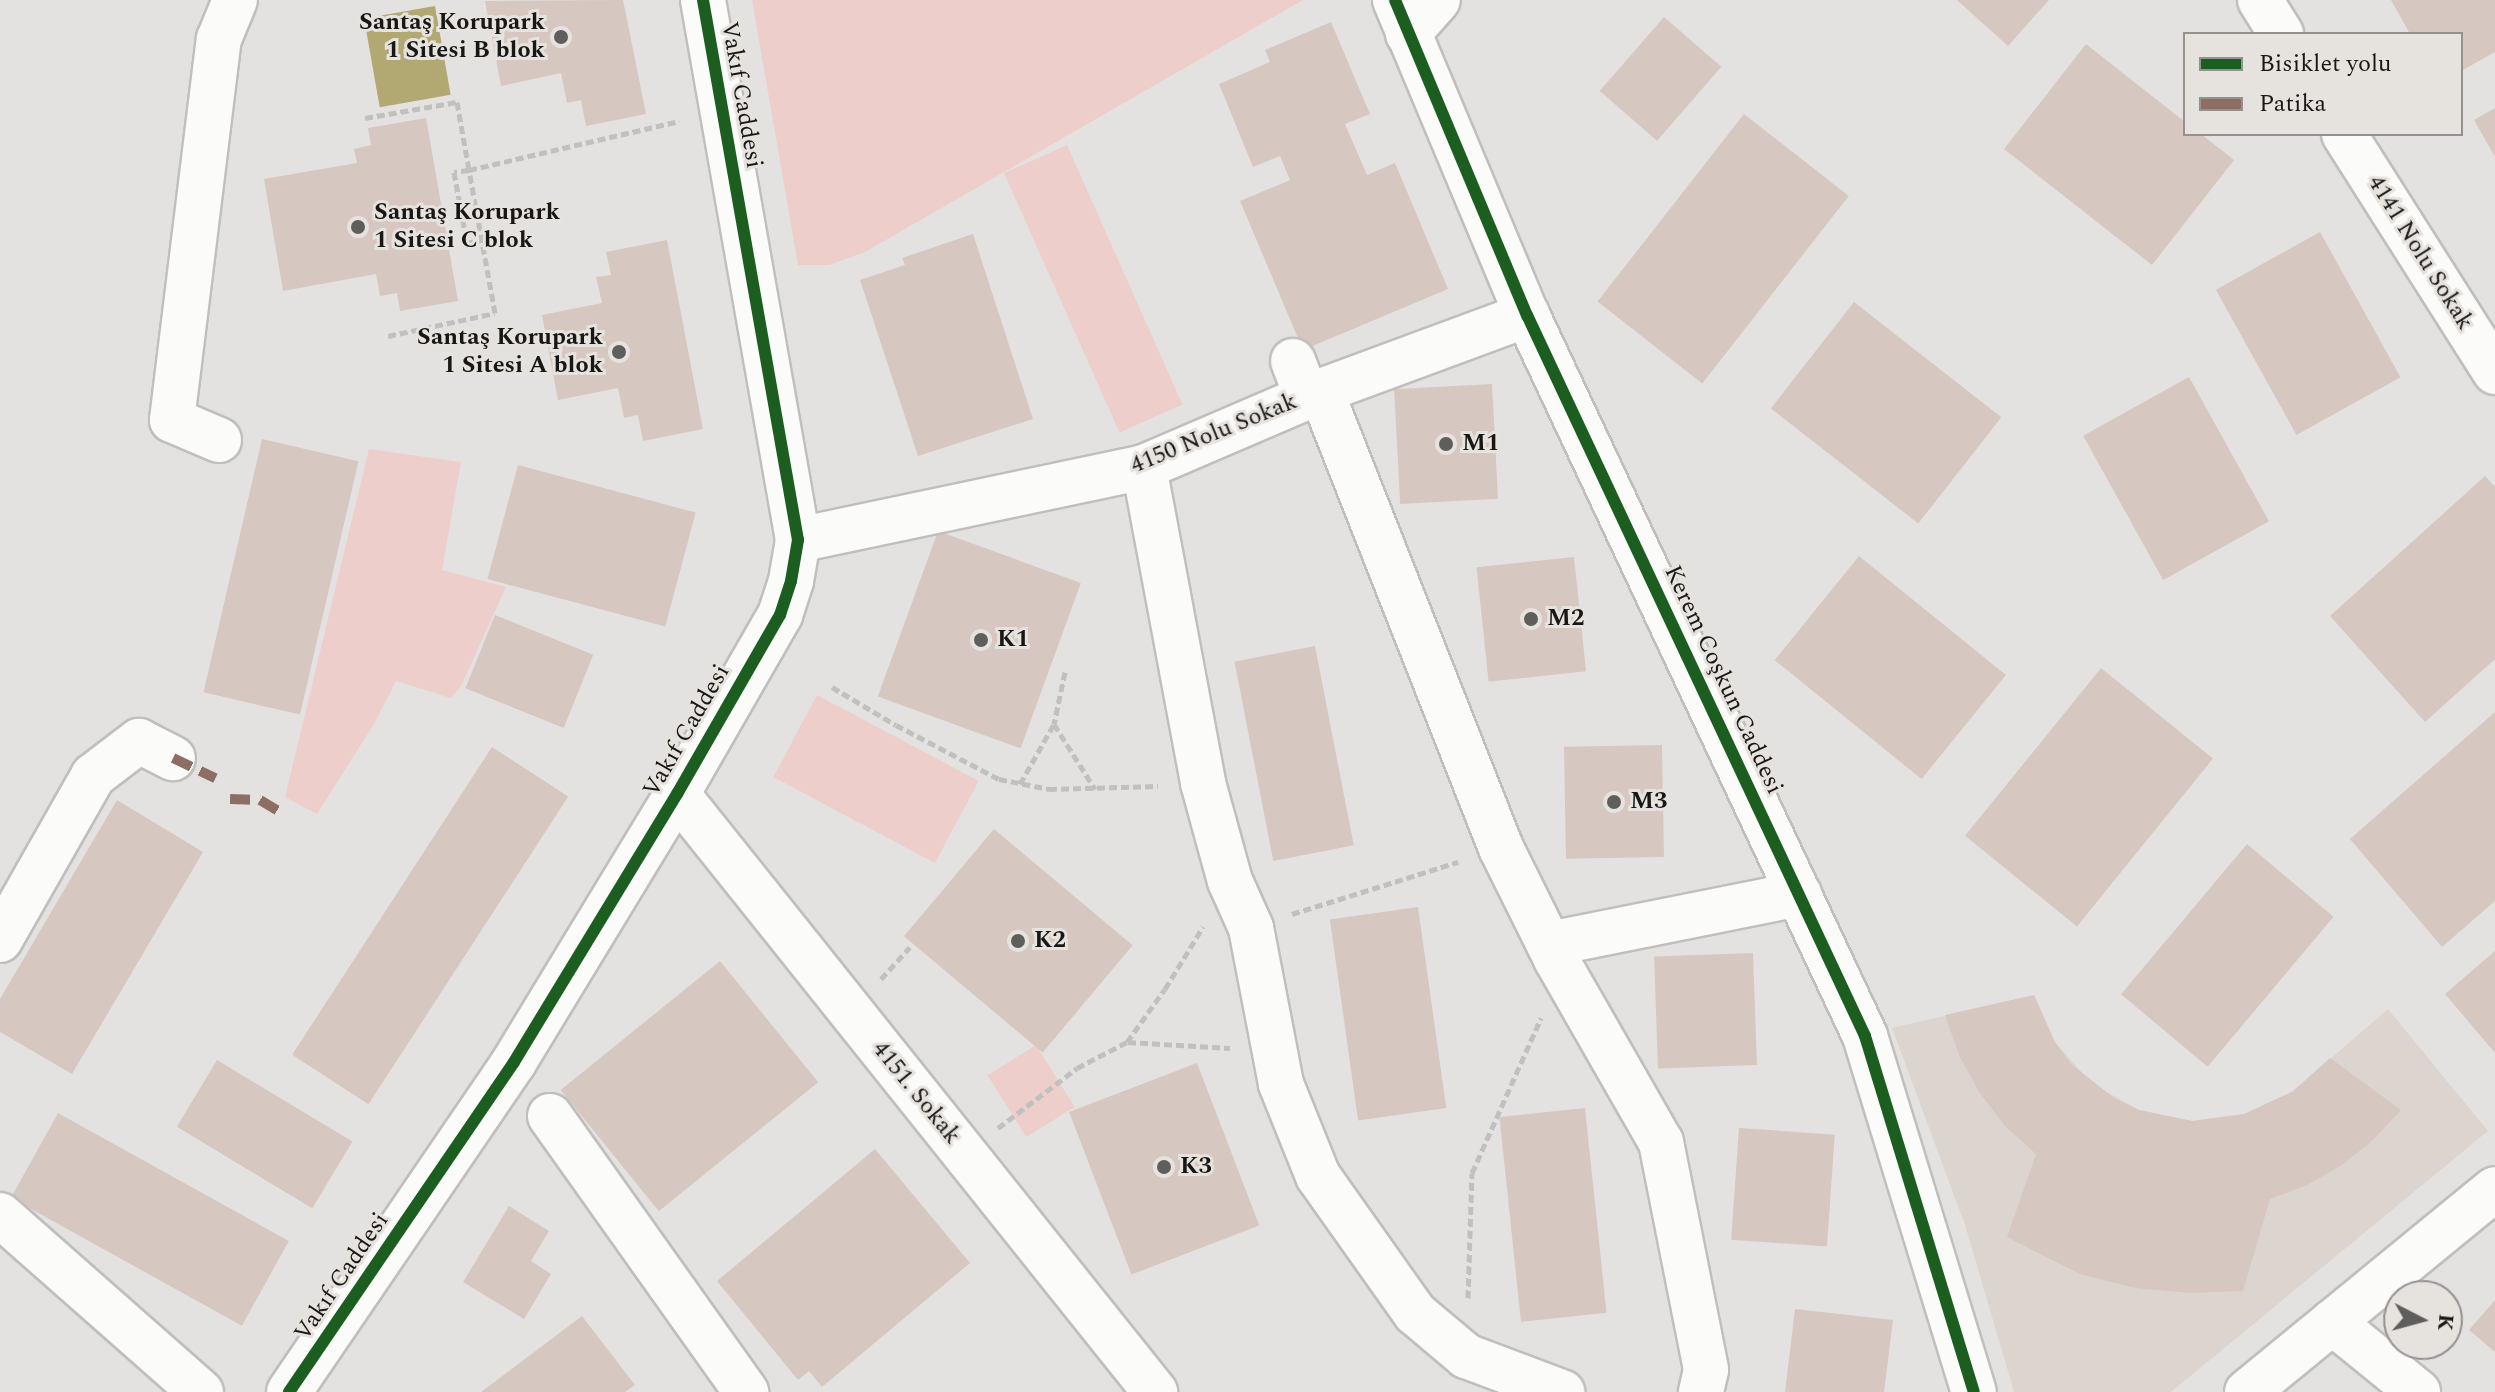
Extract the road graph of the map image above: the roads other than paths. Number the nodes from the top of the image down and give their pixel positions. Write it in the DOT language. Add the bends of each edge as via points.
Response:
graph roads {
  1 [pos="235,0"];
  2 [pos="703,0"];
  3 [pos="1438,0"];
  4 [pos="2260,0"];
  5 [pos="1401,17"];
  6 [pos="2280,32"];
  7 [pos="2345,136"];
  8 [pos="1527,315"];
  9 [pos="2495,372"];
  10 [pos="1307,383"];
  11 [pos="219,440"];
  12 [pos="1144,467"];
  13 [pos="798,540"];
  14 [pos="173,758"];
  15 [pos="677,794"];
  16 [pos="1799,894"];
  17 [pos="0,940"];
  18 [pos="1556,957"];
  19 [pos="550,1116"];
  20 [pos="2495,1189"];
  21 [pos="0,1215"];
  22 [pos="2332,1322"];
  23 [pos="201,1392"];
  24 [pos="289,1392"];
  25 [pos="746,1392"];
  26 [pos="1155,1392"];
  27 [pos="1562,1392"];
  28 [pos="1701,1392"];
  29 [pos="1974,1392"];
  30 [pos="2247,1392"];
  31 [pos="2418,1392"];
  1 -- 11 [label="street" via="219,39 172,420"];
  2 -- 13 [label="street, Vakıf Caddesi"];
  3 -- 5 [label="street"];
  4 -- 6 [label="street"];
  5 -- 8 [label="street, Kerem Coşkun Caddesi"];
  7 -- 9 [label="street, 4141 Nolu Sokak"];
  8 -- 10 [label="street, 4150 Nolu Sokak"];
  8 -- 16 [label="street, Kerem Coşkun Caddesi"];
  10 -- 12 [label="street, 4150 Nolu Sokak"];
  10 -- 18 [label="street" via="1501,848"];
  12 -- 13 [label="street, 4150 Nolu Sokak"];
  12 -- 27 [label="street" via="1203,783 1230,881 1251,928 1281,1084 1318,1176 1415,1313 1466,1356"];
  13 -- 15 [label="street, Vakıf Caddesi" via="780,615"];
  14 -- 17 [label="street" via="139,741 93,776"];
  15 -- 24 [label="street, Vakıf Caddesi" via="514,1062"];
  15 -- 26 [label="street, 4151. Sokak"];
  16 -- 18 [label="street"];
  16 -- 29 [label="street, Kerem Coşkun Caddesi" via="1865,1036"];
  18 -- 28 [label="street" via="1661,1142 1706,1370"];
  19 -- 25 [label="street"];
  20 -- 22 [label="street"];
  21 -- 23 [label="street"];
  22 -- 30 [label="street"];
  22 -- 31 [label="street"];
}
